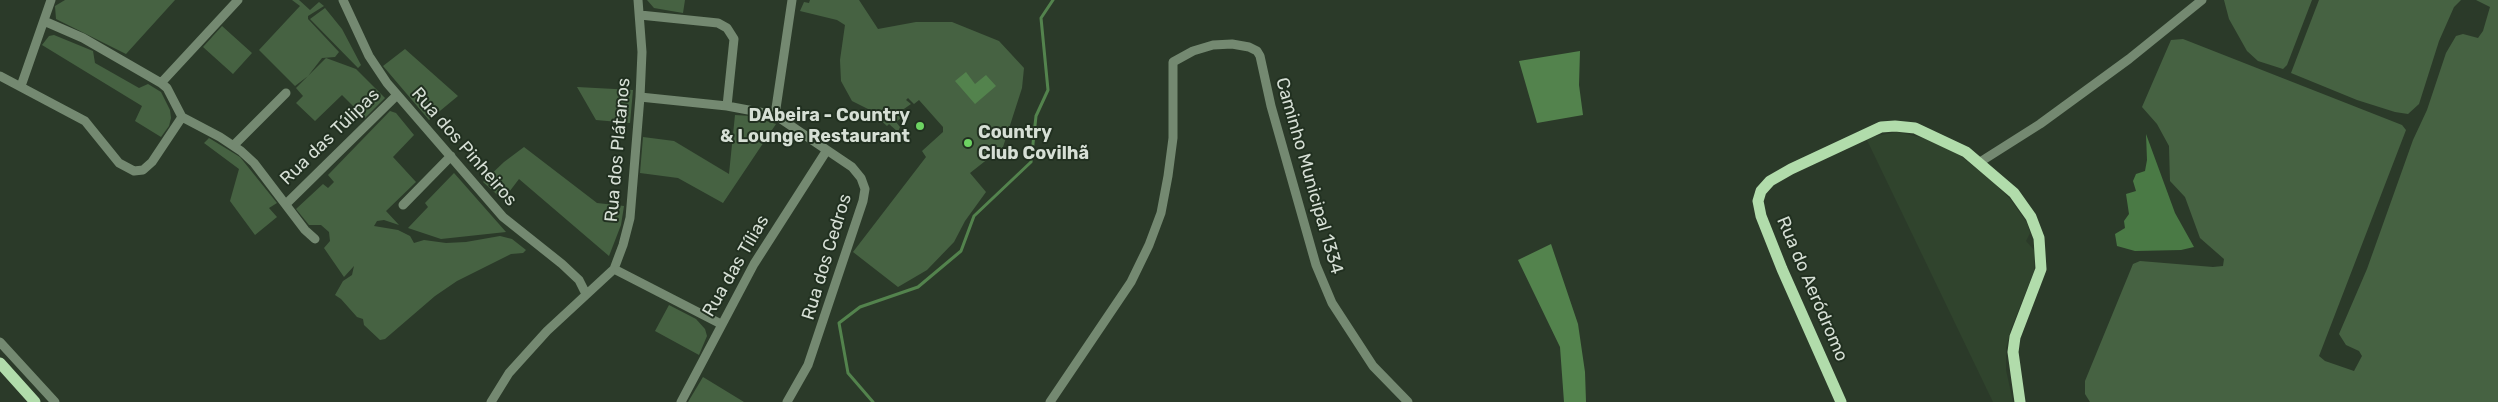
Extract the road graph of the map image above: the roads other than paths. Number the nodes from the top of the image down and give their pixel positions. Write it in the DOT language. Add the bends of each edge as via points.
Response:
graph roads {
  1 [pos="51,0"];
  2 [pos="238,0"];
  3 [pos="342,0"];
  4 [pos="638,0"];
  5 [pos="792,0"];
  6 [pos="2202,0"];
  7 [pos="640,16"];
  8 [pos="44,21"];
  9 [pos="0,76"];
  10 [pos="161,83"];
  11 [pos="21,86"];
  12 [pos="286,93"];
  13 [pos="397,94"];
  14 [pos="640,97"];
  15 [pos="727,106"];
  16 [pos="775,115"];
  17 [pos="182,117"];
  18 [pos="234,145"];
  19 [pos="827,150"];
  20 [pos="451,156"];
  21 [pos="1980,162"];
  22 [pos="286,204"];
  23 [pos="402,205"];
  24 [pos="316,238"];
  25 [pos="614,269"];
  26 [pos="586,294"];
  27 [pos="722,324"];
  28 [pos="0,342"];
  29 [pos="0,363"];
  30 [pos="35,402"];
  31 [pos="55,402"];
  32 [pos="490,402"];
  33 [pos="681,402"];
  34 [pos="787,402"];
  35 [pos="1050,402"];
  36 [pos="1408,402"];
  37 [pos="1841,402"];
  38 [pos="2020,402"];
  1 -- 8 [label="street"];
  2 -- 10 [label="street"];
  3 -- 13 [label="street, Rua dos Pinheiros" via="377,70"];
  4 -- 7 [label="street, Rua dos Plátanos"];
  5 -- 16 [label="street"];
  6 -- 21 [label="street" via="2040,124"];
  7 -- 14 [label="street, Rua dos Plátanos"];
  7 -- 15 [label="street" via="718,23 727,28 734,39"];
  8 -- 10 [label="street" via="83,38"];
  8 -- 11 [label="street"];
  9 -- 11 [label="street"];
  10 -- 17 [label="street"];
  11 -- 17 [label="street" via="85,121 120,162 134,171 143,170 152,162"];
  12 -- 18 [label="street"];
  13 -- 20 [label="street, Rua dos Pinheiros"];
  13 -- 22 [label="street, Rua das Túlipas"];
  14 -- 15 [label="street, Rua dos Cedros"];
  14 -- 25 [label="street, Rua dos Plátanos" via="630,218"];
  15 -- 16 [label="street, Rua dos Cedros"];
  16 -- 19 [label="street, Rua dos Cedros"];
  17 -- 18 [label="street, Rua das Túlipas"];
  18 -- 22 [label="street, Rua das Túlipas" via="254,163"];
  19 -- 27 [label="street, Rua das Tílias" via="779,222"];
  19 -- 34 [label="street, Rua dos Cedros" via="852,167 861,178 863,201 808,365"];
  20 -- 23 [label="street"];
  20 -- 26 [label="street, Rua dos Pinheiros" via="503,217 562,264 579,280"];
  21 -- 37 [label="main road, Rua do Aeródromo" via="1938,137 1915,128 1881,126 1791,169 1770,181 1762,191 1758,201 1769,237"];
  21 -- 38 [label="main road, Rua do Aeródromo" via="2019,198 2039,238 2041,269 2015,337 2013,352"];
  22 -- 24 [label="street, Rua das Túlipas" via="305,230"];
  25 -- 26 [label="street"];
  25 -- 27 [label="street"];
  26 -- 32 [label="street" via="509,373"];
  27 -- 33 [label="street, Rua das Tílias"];
  28 -- 31 [label="street"];
  29 -- 30 [label="main road"];
  35 -- 36 [label="street, Caminho Municipal 1334" via="1131,282 1161,213 1172,138 1173,62 1193,51 1232,44 1257,51 1316,265 1332,303 1373,366"];
}
